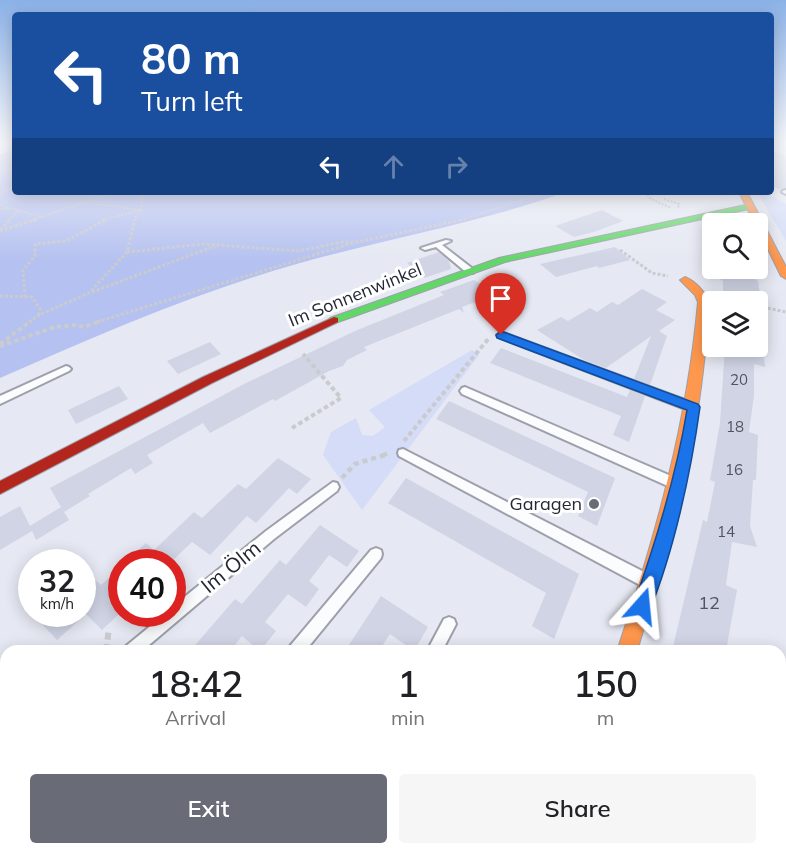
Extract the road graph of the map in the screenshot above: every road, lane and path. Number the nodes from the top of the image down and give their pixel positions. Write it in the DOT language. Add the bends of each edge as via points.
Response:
graph roads {
  1 [pos="108,195"];
  2 [pos="143,195"];
  3 [pos="539,195"];
  4 [pos="648,195"];
  5 [pos="744,195"];
  6 [pos="664,199"];
  7 [pos="93,201"];
  8 [pos="679,204"];
  9 [pos="750,206"];
  10 [pos="0,207"];
  11 [pos="141,210"];
  12 [pos="18,211"];
  13 [pos="42,217"];
  14 [pos="694,218"];
  15 [pos="0,231"];
  16 [pos="602,238"];
  17 [pos="448,241"];
  18 [pos="357,242"];
  19 [pos="437,244"];
  20 [pos="218,245"];
  21 [pos="426,248"];
  22 [pos="299,251"];
  23 [pos="127,252"];
  24 [pos="300,259"];
  25 [pos="784,269"];
  26 [pos="470,271"];
  27 [pos="686,280"];
  28 [pos="89,293"];
  29 [pos="0,296"];
  30 [pos="25,297"];
  31 [pos="768,308"];
  32 [pos="786,312"];
  33 [pos="39,315"];
  34 [pos="501,335"];
  35 [pos="291,340"];
  36 [pos="0,345"];
  37 [pos="66,369"];
  38 [pos="465,391"];
  39 [pos="0,400"];
  40 [pos="694,407"];
  41 [pos="292,428"];
  42 [pos="400,452"];
  43 [pos="677,485"];
  44 [pos="333,487"];
  45 [pos="0,488"];
  46 [pos="376,554"];
  47 [pos="650,583"];
  48 [pos="449,624"];
  49 [pos="109,628"];
  50 [pos="107,645"];
  51 [pos="138,645"];
  52 [pos="300,645"];
  53 [pos="437,645"];
  54 [pos="629,645"];
  1 -- 7 [label="path"];
  2 -- 11 [label="path"];
  3 -- 18 [label="path" via="465,219"];
  4 -- 14 [label="path"];
  5 -- 9 [label="street"];
  6 -- 8 [label="path"];
  7 -- 11 [label="path"];
  7 -- 13 [label="path"];
  9 -- 14 [label="street, Im Sonnenwinkel"];
  9 -- 25 [label="street"];
  10 -- 12 [label="path"];
  11 -- 23 [label="path" via="133,222"];
  11 -- 30 [label="path" via="101,220 66,241 35,244 35,256 23,270"];
  12 -- 13 [label="path"];
  12 -- 15 [label="path"];
  13 -- 15 [label="path"];
  14 -- 16 [label="street, Im Sonnenwinkel"];
  16 -- 26 [label="street, Im Sonnenwinkel"];
  16 -- 27 [label="path" via="652,273"];
  17 -- 19 [label="lane"];
  18 -- 22 [label="path"];
  18 -- 24 [label="path"];
  19 -- 21 [label="lane"];
  19 -- 26 [label="lane"];
  20 -- 22 [label="path"];
  20 -- 23 [label="path"];
  20 -- 28 [label="path"];
  22 -- 24 [label="path"];
  23 -- 28 [label="path"];
  24 -- 36 [label="path" via="84,327 57,326"];
  26 -- 35 [label="street, Im Sonnenwinkel"];
  27 -- 40 [label="street" via="703,302"];
  28 -- 33 [label="path"];
  29 -- 30 [label="path"];
  30 -- 33 [label="path" via="32,297 40,309"];
  31 -- 32 [label="path"];
  33 -- 36 [label="path"];
  34 -- 40 [label="lane"];
  34 -- 42 [label="path" via="490,337"];
  35 -- 41 [label="path" via="341,398"];
  35 -- 45 [label="street, Im Sonnenwinkel" via="141,411"];
  37 -- 39 [label="lane"];
  38 -- 43 [label="lane"];
  40 -- 43 [label="street"];
  42 -- 44 [label="path" via="356,464"];
  42 -- 47 [label="lane"];
  43 -- 47 [label="street"];
  44 -- 51 [label="lane, Im Ölm"];
  46 -- 52 [label="lane"];
  47 -- 54 [label="street"];
  48 -- 53 [label="lane"];
  49 -- 50 [label="path"];
}
